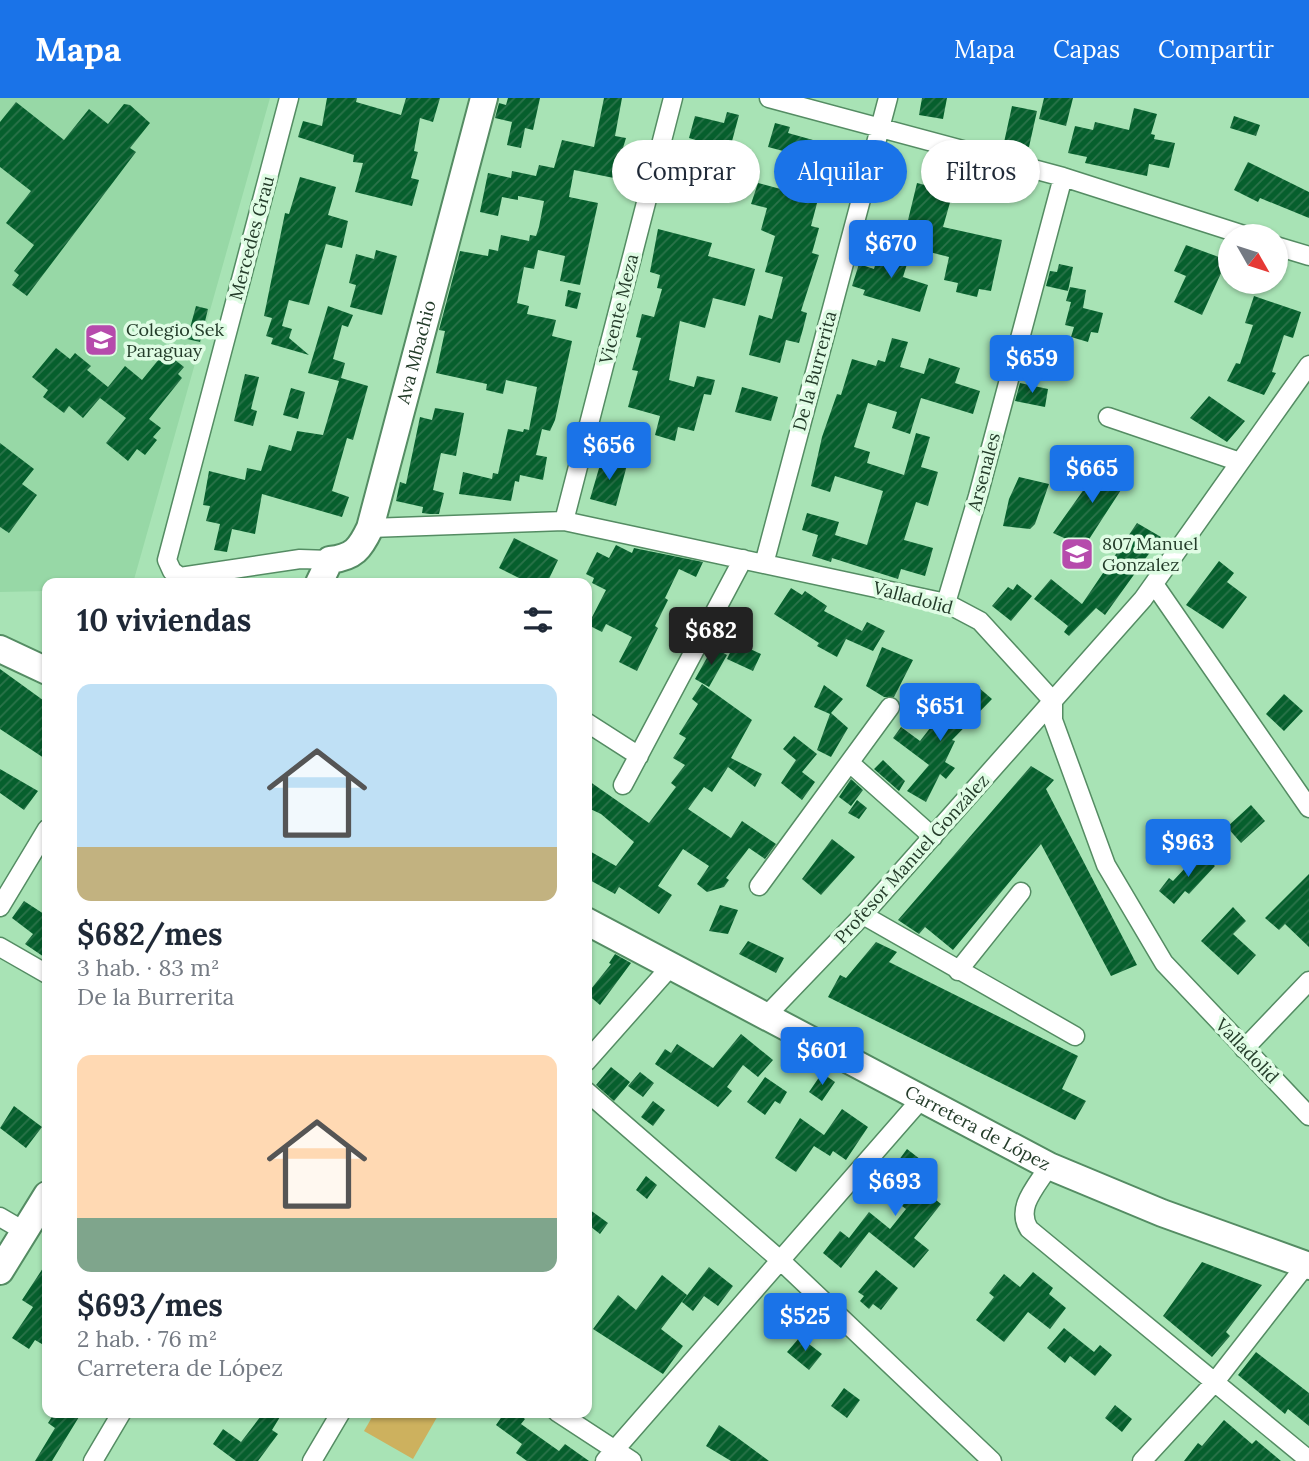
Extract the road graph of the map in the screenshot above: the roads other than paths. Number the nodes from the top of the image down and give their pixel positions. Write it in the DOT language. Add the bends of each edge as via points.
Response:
graph roads {
  1 [pos="289,98"];
  2 [pos="484,98"];
  3 [pos="673,98"];
  4 [pos="769,98"];
  5 [pos="888,98"];
  6 [pos="881,128"];
  7 [pos="1063,177"];
  8 [pos="1218,227"];
  9 [pos="1288,250"];
  10 [pos="1309,256"];
  11 [pos="1309,365"];
  12 [pos="1108,417"];
  13 [pos="1240,462"];
  14 [pos="564,521"];
  15 [pos="370,528"];
  16 [pos="743,559"];
  17 [pos="764,564"];
  18 [pos="324,571"];
  19 [pos="1154,584"];
  20 [pos="946,603"];
  21 [pos="0,649"];
  22 [pos="42,669"];
  23 [pos="1053,701"];
  24 [pos="890,707"];
  25 [pos="592,726"];
  26 [pos="639,756"];
  27 [pos="851,764"];
  28 [pos="623,785"];
  29 [pos="1309,808"];
  30 [pos="42,837"];
  31 [pos="933,837"];
  32 [pos="759,886"];
  33 [pos="1021,892"];
  34 [pos="0,907"];
  35 [pos="863,915"];
  36 [pos="592,924"];
  37 [pos="0,947"];
  38 [pos="672,965"];
  39 [pos="42,971"];
  40 [pos="958,971"];
  41 [pos="1309,981"];
  42 [pos="766,1016"];
  43 [pos="1075,1037"];
  44 [pos="1244,1049"];
  45 [pos="592,1055"];
  46 [pos="592,1096"];
  47 [pos="923,1097"];
  48 [pos="1309,1116"];
  49 [pos="1049,1166"];
  50 [pos="42,1203"];
  51 [pos="0,1217"];
  52 [pos="24,1231"];
  53 [pos="779,1259"];
  54 [pos="1307,1266"];
  55 [pos="0,1271"];
  56 [pos="1214,1383"];
  57 [pos="118,1418"];
  58 [pos="338,1418"];
  59 [pos="564,1418"];
  60 [pos="609,1455"];
  61 [pos="314,1460"];
  62 [pos="1309,1460"];
  63 [pos="93,1461"];
  64 [pos="632,1461"];
  65 [pos="992,1461"];
  66 [pos="1142,1461"];
  1 -- 18 [label="street, Mercedes Grau" via="167,560 180,576 300,559"];
  2 -- 15 [label="main road, Ava Mbachio"];
  3 -- 14 [label="street, Vicente Meza"];
  4 -- 6 [label="street"];
  5 -- 6 [label="street, De la Burrerita"];
  6 -- 7 [label="street"];
  6 -- 17 [label="street, De la Burrerita"];
  7 -- 8 [label="street"];
  7 -- 20 [label="street, Arsenales"];
  9 -- 10 [label="street"];
  11 -- 13 [label="street, Profesor Manuel González"];
  12 -- 13 [label="street"];
  13 -- 19 [label="street, Profesor Manuel González"];
  14 -- 15 [label="street, Valladolid"];
  14 -- 16 [label="street, Valladolid"];
  15 -- 18 [label="main road, Ava Mbachio" via="360,549"];
  16 -- 17 [label="street, Valladolid"];
  16 -- 26 [label="street"];
  17 -- 20 [label="street, Valladolid"];
  19 -- 23 [label="street, Profesor Manuel González"];
  19 -- 29 [label="street"];
  20 -- 23 [label="street, Valladolid" via="980,621"];
  21 -- 22 [label="main road"];
  23 -- 31 [label="street, Profesor Manuel González"];
  23 -- 44 [label="street, Valladolid" via="1053,720 1105,865 1164,963"];
  24 -- 27 [label="street"];
  25 -- 26 [label="street"];
  26 -- 28 [label="street"];
  27 -- 31 [label="street"];
  27 -- 32 [label="street"];
  30 -- 34 [label="street"];
  31 -- 35 [label="street, Profesor Manuel González"];
  33 -- 40 [label="street"];
  35 -- 40 [label="street"];
  35 -- 42 [label="street, Profesor Manuel González"];
  36 -- 38 [label="main road, Carretera de López"];
  37 -- 39 [label="street"];
  38 -- 42 [label="main road, Carretera de López"];
  38 -- 45 [label="street"];
  40 -- 43 [label="street"];
  41 -- 44 [label="street"];
  42 -- 47 [label="main road, Carretera de López"];
  44 -- 48 [label="street, Valladolid"];
  46 -- 53 [label="street"];
  47 -- 49 [label="main road, Carretera de López"];
  47 -- 53 [label="street"];
  49 -- 54 [label="main road, Carretera de López"];
  49 -- 56 [label="street" via="1023,1209 1028,1229"];
  50 -- 52 [label="main road"];
  51 -- 52 [label="street"];
  52 -- 55 [label="main road"];
  53 -- 60 [label="street"];
  53 -- 65 [label="street"];
  54 -- 56 [label="street"];
  56 -- 62 [label="street"];
  56 -- 66 [label="street"];
  57 -- 63 [label="street"];
  58 -- 61 [label="street"];
  59 -- 60 [label="street"];
  60 -- 64 [label="street"];
}
